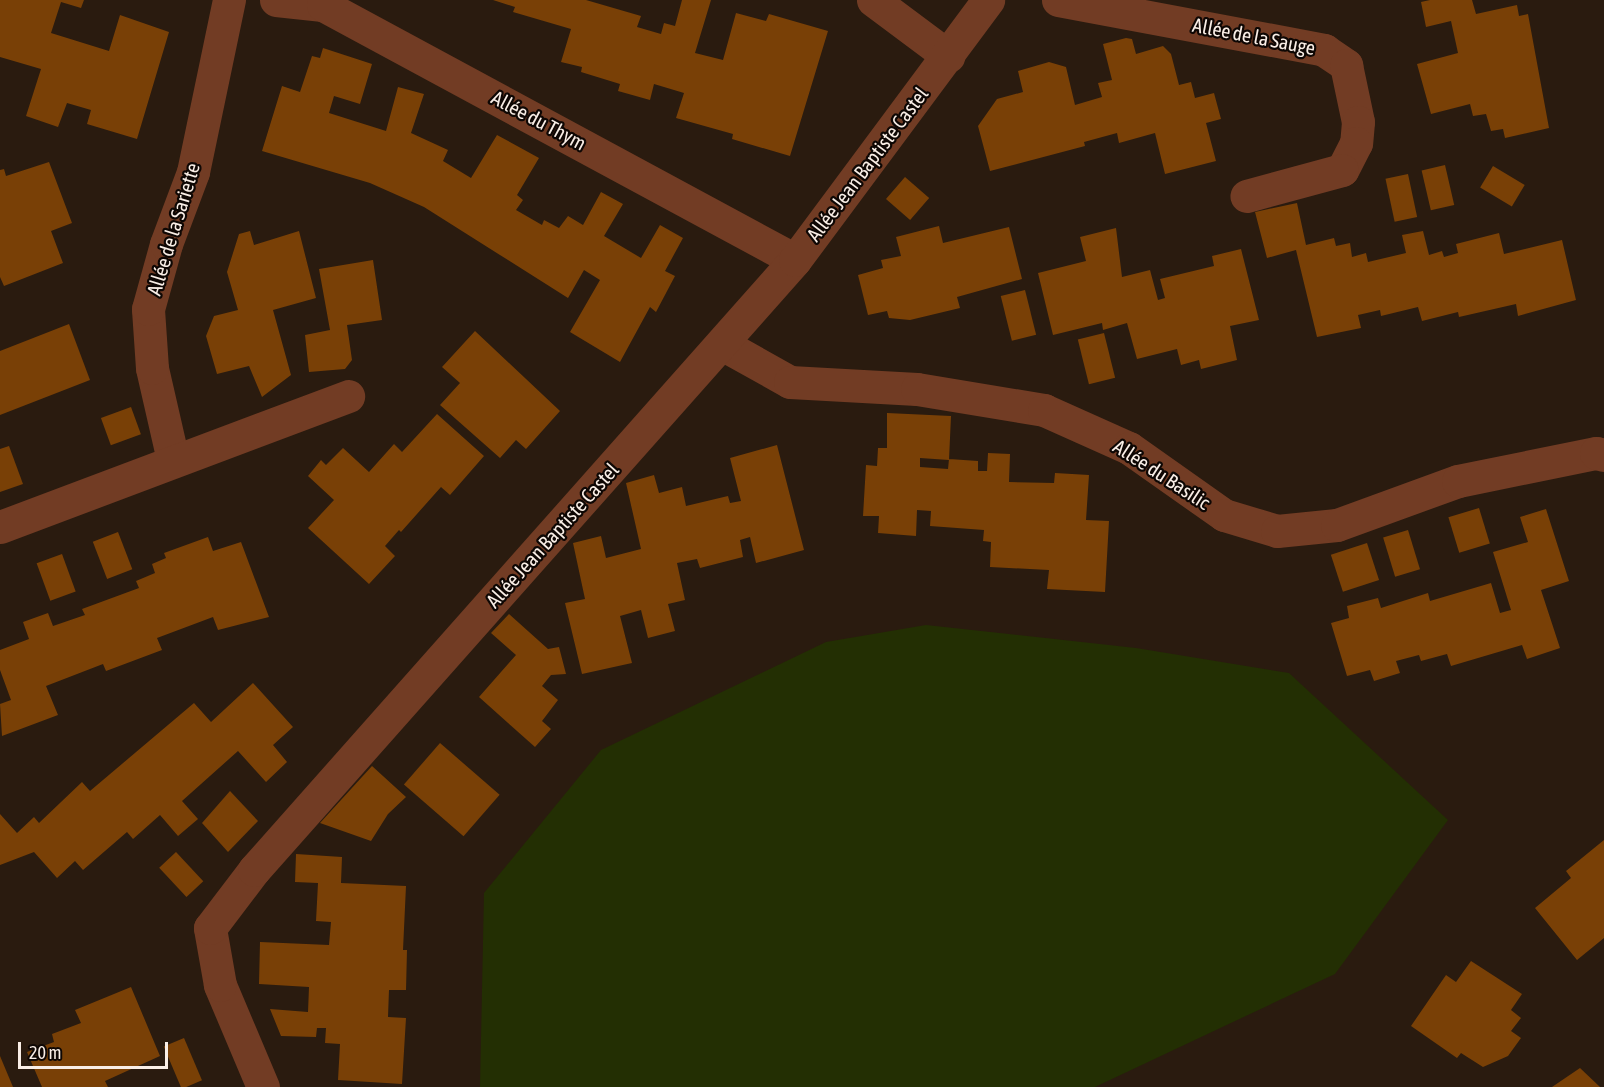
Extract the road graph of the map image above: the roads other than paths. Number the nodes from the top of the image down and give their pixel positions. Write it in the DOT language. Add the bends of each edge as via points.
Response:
graph roads {
  1 [pos="230,0"];
  2 [pos="276,0"];
  3 [pos="873,0"];
  4 [pos="988,0"];
  5 [pos="1058,0"];
  6 [pos="323,2"];
  7 [pos="948,56"];
  8 [pos="1246,196"];
  9 [pos="795,260"];
  10 [pos="722,344"];
  11 [pos="348,396"];
  12 [pos="1601,453"];
  13 [pos="173,460"];
  14 [pos="0,528"];
  15 [pos="253,1084"];
  1 -- 13 [label="street, Allée de la Sariette" via="193,172 166,244 148,309 152,368"];
  2 -- 6 [label="street, Allée du Thym"];
  3 -- 7 [label="street"];
  4 -- 7 [label="street, Allée Jean Baptiste Castel"];
  5 -- 8 [label="street, Allée de la Sauge" via="1324,50 1347,65 1358,122 1356,143 1342,170"];
  6 -- 9 [label="street, Allée du Thym"];
  7 -- 9 [label="street, Allée Jean Baptiste Castel"];
  9 -- 10 [label="street, Allée Jean Baptiste Castel"];
  10 -- 12 [label="street, Allée du Basilic" via="790,382 917,389 1044,410 1129,448 1224,514 1277,531 1337,525 1458,480"];
  10 -- 15 [label="street, Allée Jean Baptiste Castel" via="254,870 210,928 220,985"];
  11 -- 13 [label="street"];
  13 -- 14 [label="street"];
}
